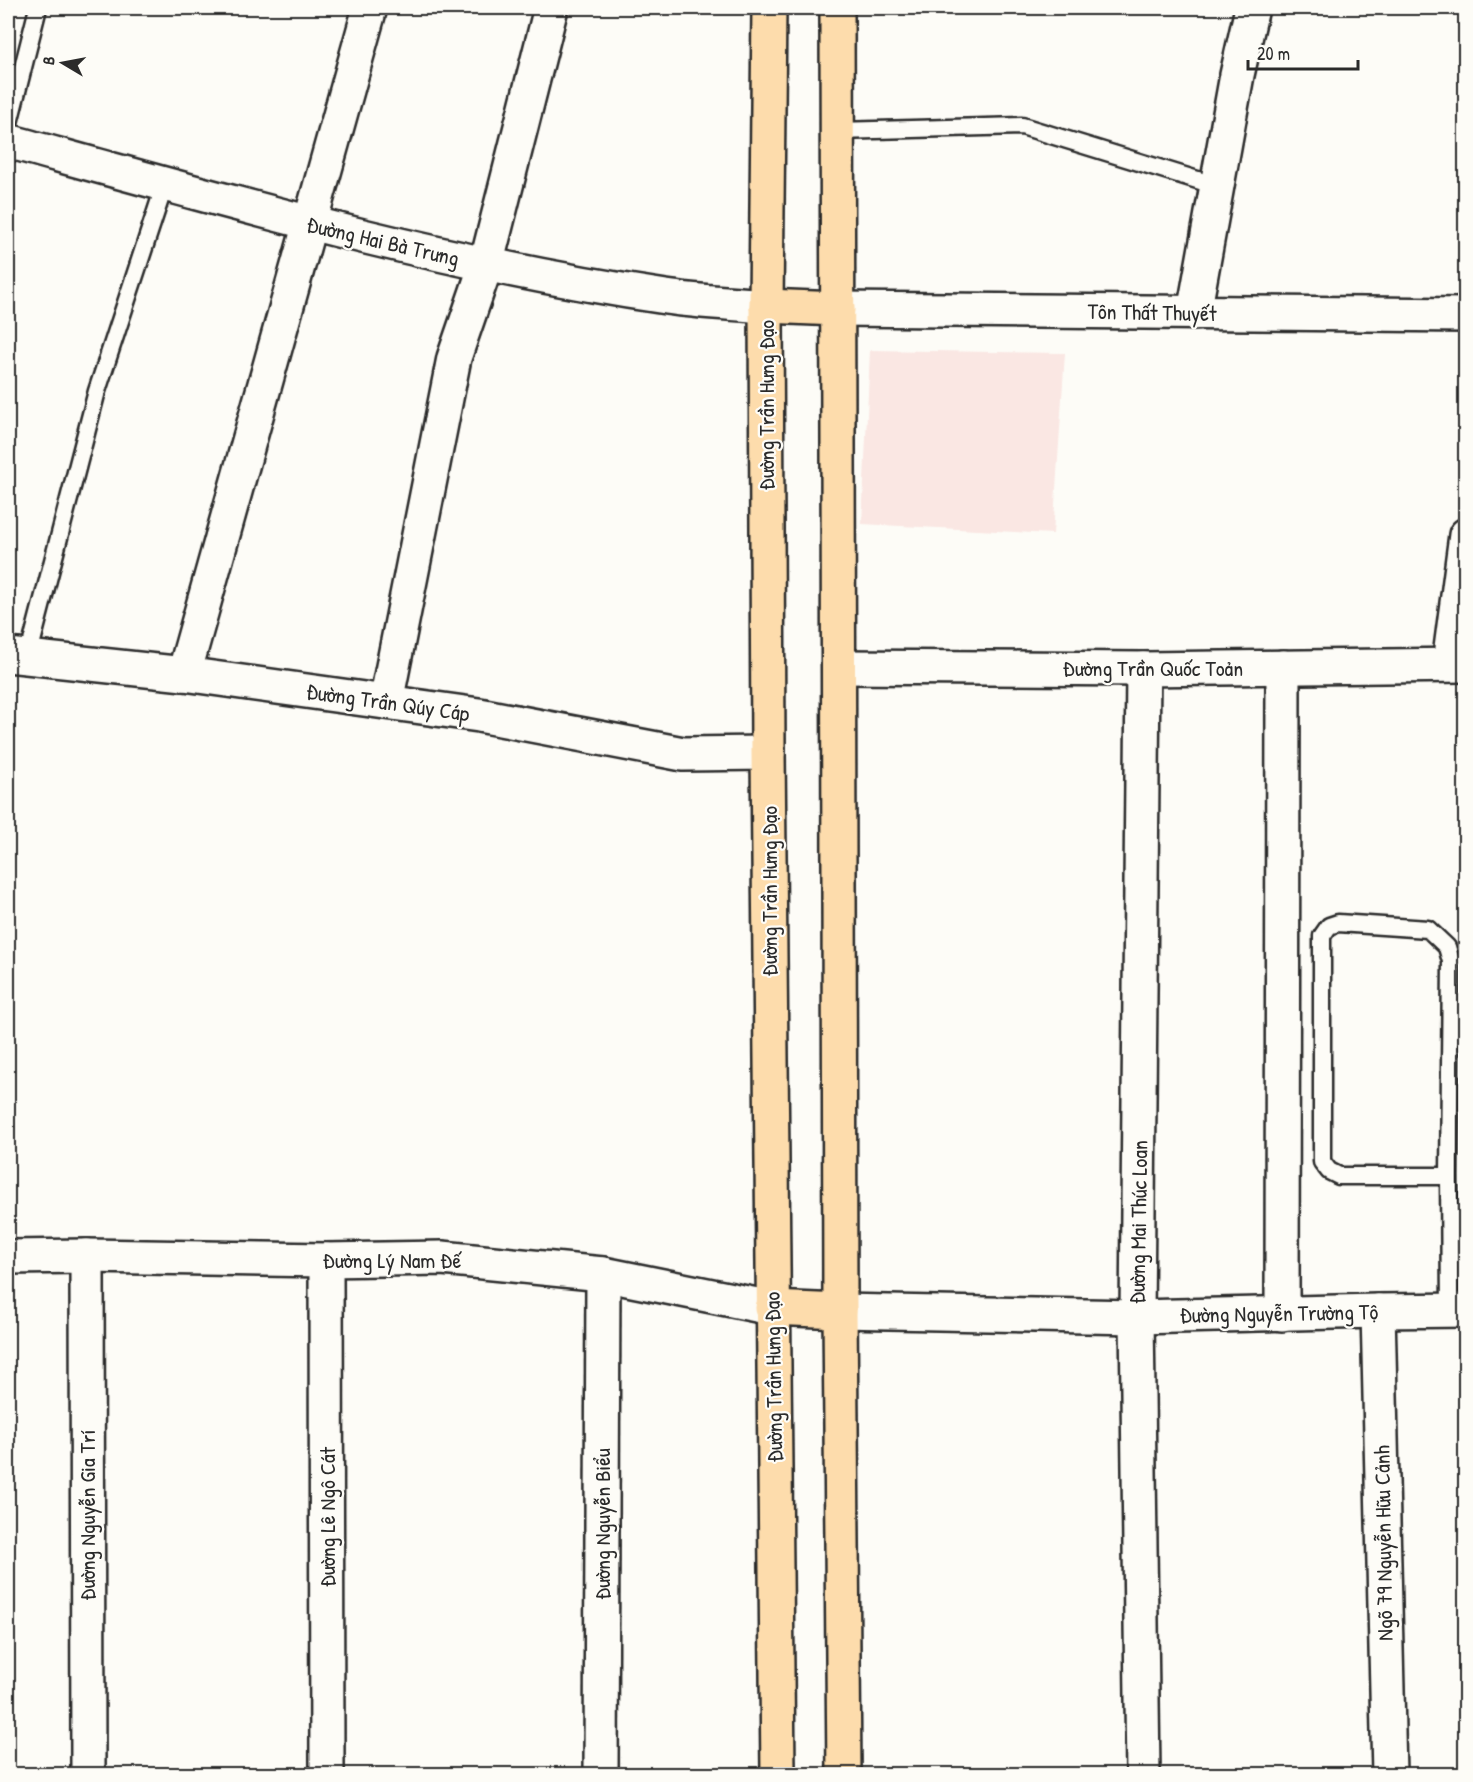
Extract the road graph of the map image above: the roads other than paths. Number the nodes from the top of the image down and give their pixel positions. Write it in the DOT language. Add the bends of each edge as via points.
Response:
graph roads {
  1 [pos="38,8"];
  2 [pos="370,8"];
  3 [pos="551,8"];
  4 [pos="769,8"];
  5 [pos="837,8"];
  6 [pos="1252,8"];
  7 [pos="8,127"];
  8 [pos="838,130"];
  9 [pos="8,141"];
  10 [pos="165,184"];
  11 [pos="1217,186"];
  12 [pos="310,224"];
  13 [pos="486,265"];
  14 [pos="766,306"];
  15 [pos="838,309"];
  16 [pos="1194,313"];
  17 [pos="1466,315"];
  18 [pos="1466,535"];
  19 [pos="18,656"];
  20 [pos="1457,665"];
  21 [pos="840,667"];
  22 [pos="1283,667"];
  23 [pos="1143,669"];
  24 [pos="184,674"];
  25 [pos="386,702"];
  26 [pos="768,753"];
  27 [pos="1449,1176"];
  28 [pos="87,1256"];
  29 [pos="8,1257"];
  30 [pos="326,1260"];
  31 [pos="603,1274"];
  32 [pos="772,1308"];
  33 [pos="1458,1310"];
  34 [pos="840,1311"];
  35 [pos="1378,1311"];
  36 [pos="1282,1314"];
  37 [pos="1137,1317"];
  38 [pos="88,1774"];
  39 [pos="327,1774"];
  40 [pos="601,1774"];
  41 [pos="778,1774"];
  42 [pos="844,1774"];
  43 [pos="1143,1774"];
  44 [pos="1389,1774"];
  1 -- 7 [label="lane"];
  2 -- 12 [label="street"];
  3 -- 13 [label="street"];
  4 -- 14 [label="main road, Đường Trần Hưng Đạo"];
  5 -- 8 [label="main road"];
  6 -- 11 [label="street"];
  8 -- 11 [label="lane" via="1022,126"];
  8 -- 15 [label="main road"];
  9 -- 10 [label="street, Đường Hai Bà Trưng"];
  10 -- 12 [label="street, Đường Hai Bà Trưng"];
  10 -- 19 [label="lane" via="97,391"];
  11 -- 16 [label="street"];
  12 -- 13 [label="street, Đường Hai Bà Trưng"];
  12 -- 24 [label="street"];
  13 -- 14 [label="street, Đường Hai Bà Trưng" via="668,297"];
  13 -- 25 [label="street" via="454,358"];
  14 -- 15 [label="main road"];
  14 -- 26 [label="main road, Đường Trần Hưng Đạo"];
  15 -- 16 [label="street, Tôn Thất Thuyết"];
  15 -- 21 [label="main road"];
  16 -- 17 [label="street, Tôn Thất Thuyết"];
  18 -- 20 [label="street"];
  19 -- 24 [label="street, Đường Trần Qúy Cáp"];
  20 -- 22 [label="street, Đường Trần Quốc Toản"];
  21 -- 23 [label="street, Đường Trần Quốc Toản"];
  21 -- 34 [label="main road"];
  22 -- 23 [label="street, Đường Trần Quốc Toản"];
  22 -- 36 [label="street"];
  23 -- 37 [label="street, Đường Mai Thúc Loan"];
  24 -- 25 [label="street, Đường Trần Qúy Cáp"];
  25 -- 26 [label="street, Đường Trần Qúy Cáp" via="479,715 683,754"];
  26 -- 32 [label="main road, Đường Trần Hưng Đạo"];
  27 -- 27 [label="lane" via="1448,946 1428,930 1338,923 1329,926 1322,936 1322,1162 1339,1176"];
  27 -- 33 [label="lane"];
  28 -- 29 [label="street, Đường Lý Nam Đế"];
  28 -- 30 [label="street, Đường Lý Nam Đế"];
  28 -- 38 [label="street, Đường Nguyễn Gia Trí"];
  30 -- 31 [label="street, Đường Lý Nam Đế" via="442,1258"];
  30 -- 39 [label="street, Đường Lê Ngô Cát"];
  31 -- 32 [label="street, Đường Lý Nam Đế"];
  31 -- 40 [label="street, Đường Nguyễn Biểu"];
  32 -- 34 [label="main road"];
  32 -- 41 [label="main road, Đường Trần Hưng Đạo"];
  33 -- 35 [label="street, Đường Nguyễn Trường Tộ"];
  34 -- 37 [label="street, Đường Nguyễn Trường Tộ"];
  34 -- 42 [label="main road"];
  35 -- 36 [label="street, Đường Nguyễn Trường Tộ"];
  35 -- 44 [label="street, Ngõ 79 Nguyễn Hữu Cảnh"];
  36 -- 37 [label="street, Đường Nguyễn Trường Tộ"];
  37 -- 43 [label="street, Đường Mai Thúc Loan"];
}
